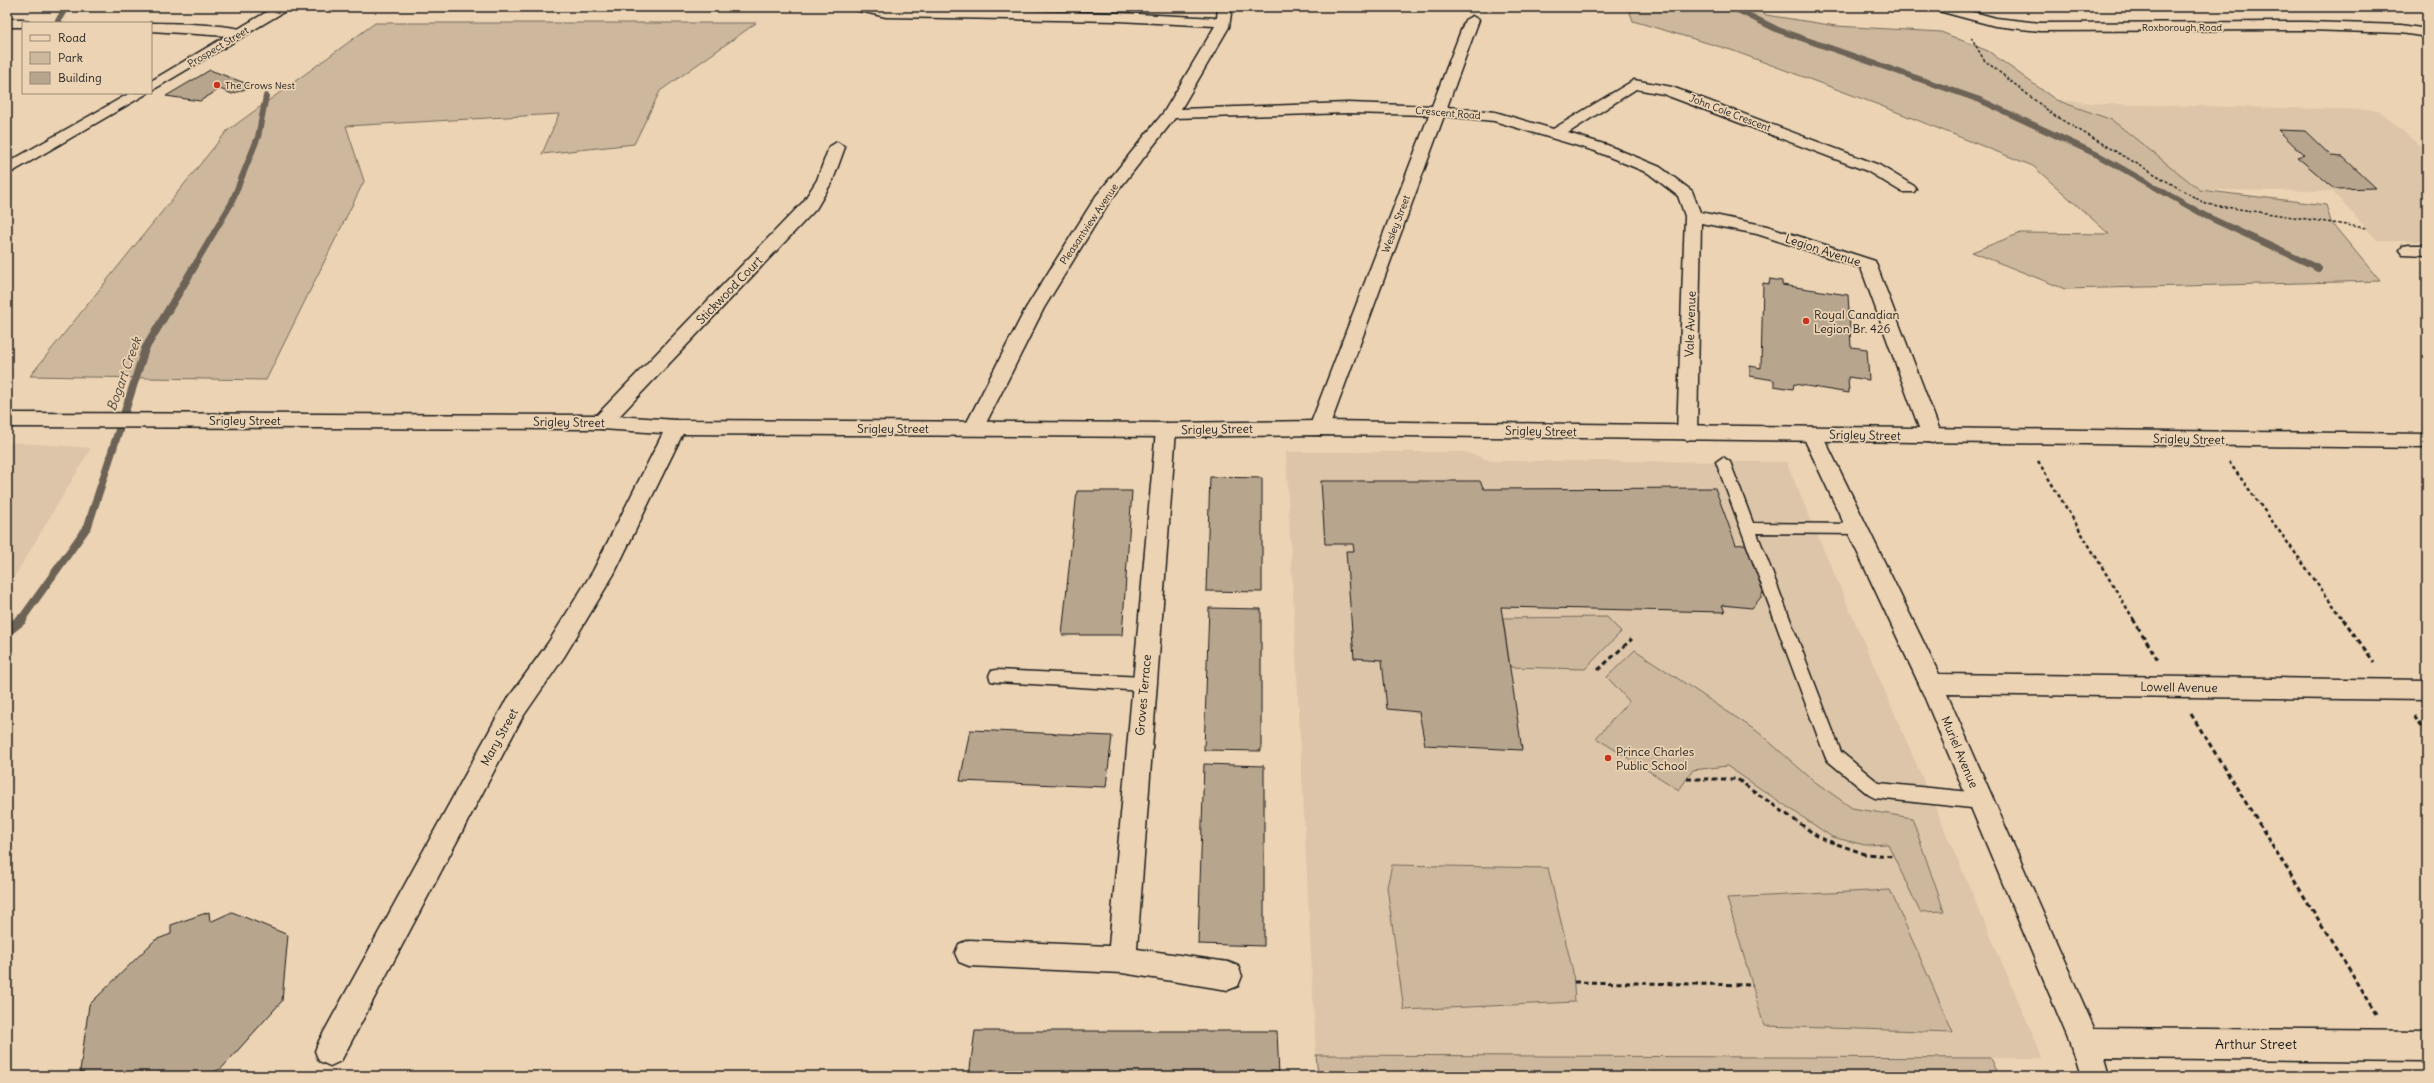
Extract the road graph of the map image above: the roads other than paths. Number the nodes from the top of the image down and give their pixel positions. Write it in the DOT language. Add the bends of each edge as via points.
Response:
graph roads {
  1 [pos="285,7"];
  2 [pos="861,7"];
  3 [pos="1225,7"];
  4 [pos="1940,7"];
  5 [pos="1472,20"];
  6 [pos="1223,22"];
  7 [pos="7,23"];
  8 [pos="22,24"];
  9 [pos="152,27"];
  10 [pos="2427,32"];
  11 [pos="242,34"];
  12 [pos="152,86"];
  13 [pos="139,94"];
  14 [pos="1439,111"];
  15 [pos="1171,114"];
  16 [pos="1556,134"];
  17 [pos="837,147"];
  18 [pos="7,170"];
  19 [pos="1908,189"];
  20 [pos="1694,216"];
  21 [pos="2409,250"];
  22 [pos="2427,250"];
  23 [pos="7,420"];
  24 [pos="602,422"];
  25 [pos="676,427"];
  26 [pos="974,428"];
  27 [pos="1320,428"];
  28 [pos="1166,430"];
  29 [pos="1687,432"];
  30 [pos="1812,434"];
  31 [pos="1932,436"];
  32 [pos="2427,441"];
  33 [pos="1723,462"];
  34 [pos="1748,528"];
  35 [pos="1857,529"];
  36 [pos="997,676"];
  37 [pos="1144,684"];
  38 [pos="1931,684"];
  39 [pos="2427,690"];
  40 [pos="1981,801"];
  41 [pos="969,953"];
  42 [pos="1122,960"];
  43 [pos="1228,976"];
  44 [pos="2085,1043"];
  45 [pos="2427,1046"];
  46 [pos="330,1051"];
  47 [pos="2095,1076"];
  1 -- 11 [label="street, Prospect Street"];
  2 -- 6 [label="street" via="886,13 1157,18"];
  3 -- 6 [label="street, Pleasantview Avenue"];
  4 -- 10 [label="street, Roxborough Road" via="1995,22 2040,27 2308,26"];
  5 -- 14 [label="street, Wesley Street"];
  6 -- 15 [label="street, Pleasantview Avenue"];
  7 -- 8 [label="street"];
  9 -- 11 [label="street" via="206,29"];
  11 -- 12 [label="street, Prospect Street"];
  13 -- 18 [label="street"];
  14 -- 15 [label="street, Crescent Road" via="1348,108"];
  14 -- 16 [label="street, Crescent Road" via="1495,118"];
  14 -- 27 [label="street, Wesley Street"];
  15 -- 26 [label="street, Pleasantview Avenue" via="1102,200 1035,308"];
  16 -- 19 [label="street, John Cole Crescent" via="1634,84 1667,90 1873,168"];
  16 -- 20 [label="street, Crescent Road" via="1601,148 1654,170 1686,194"];
  17 -- 24 [label="street, Stickwood Court" via="825,180 810,205"];
  20 -- 29 [label="street, Vale Avenue"];
  20 -- 31 [label="street, Legion Avenue" via="1761,230 1869,265"];
  21 -- 22 [label="street"];
  23 -- 24 [label="street, Srigley Street" via="84,418"];
  24 -- 25 [label="street, Srigley Street"];
  25 -- 26 [label="street, Srigley Street"];
  25 -- 46 [label="street, Mary Street" via="603,574 556,650 513,711"];
  26 -- 28 [label="street, Srigley Street"];
  27 -- 28 [label="street, Srigley Street"];
  27 -- 29 [label="street, Srigley Street"];
  28 -- 37 [label="street, Groves Terrace"];
  29 -- 30 [label="street, Srigley Street"];
  30 -- 31 [label="street, Srigley Street"];
  30 -- 35 [label="street, Muriel Avenue"];
  31 -- 32 [label="street, Srigley Street"];
  33 -- 34 [label="lane"];
  34 -- 35 [label="lane"];
  34 -- 40 [label="lane" via="1834,756 1876,790"];
  35 -- 38 [label="street, Muriel Avenue"];
  36 -- 37 [label="lane"];
  37 -- 42 [label="street, Groves Terrace"];
  38 -- 39 [label="street, Lowell Avenue"];
  38 -- 40 [label="street, Muriel Avenue"];
  40 -- 44 [label="street, Muriel Avenue"];
  41 -- 42 [label="street"];
  42 -- 43 [label="street"];
  44 -- 45 [label="street, Arthur Street"];
  44 -- 47 [label="street, Muriel Avenue"];
}
